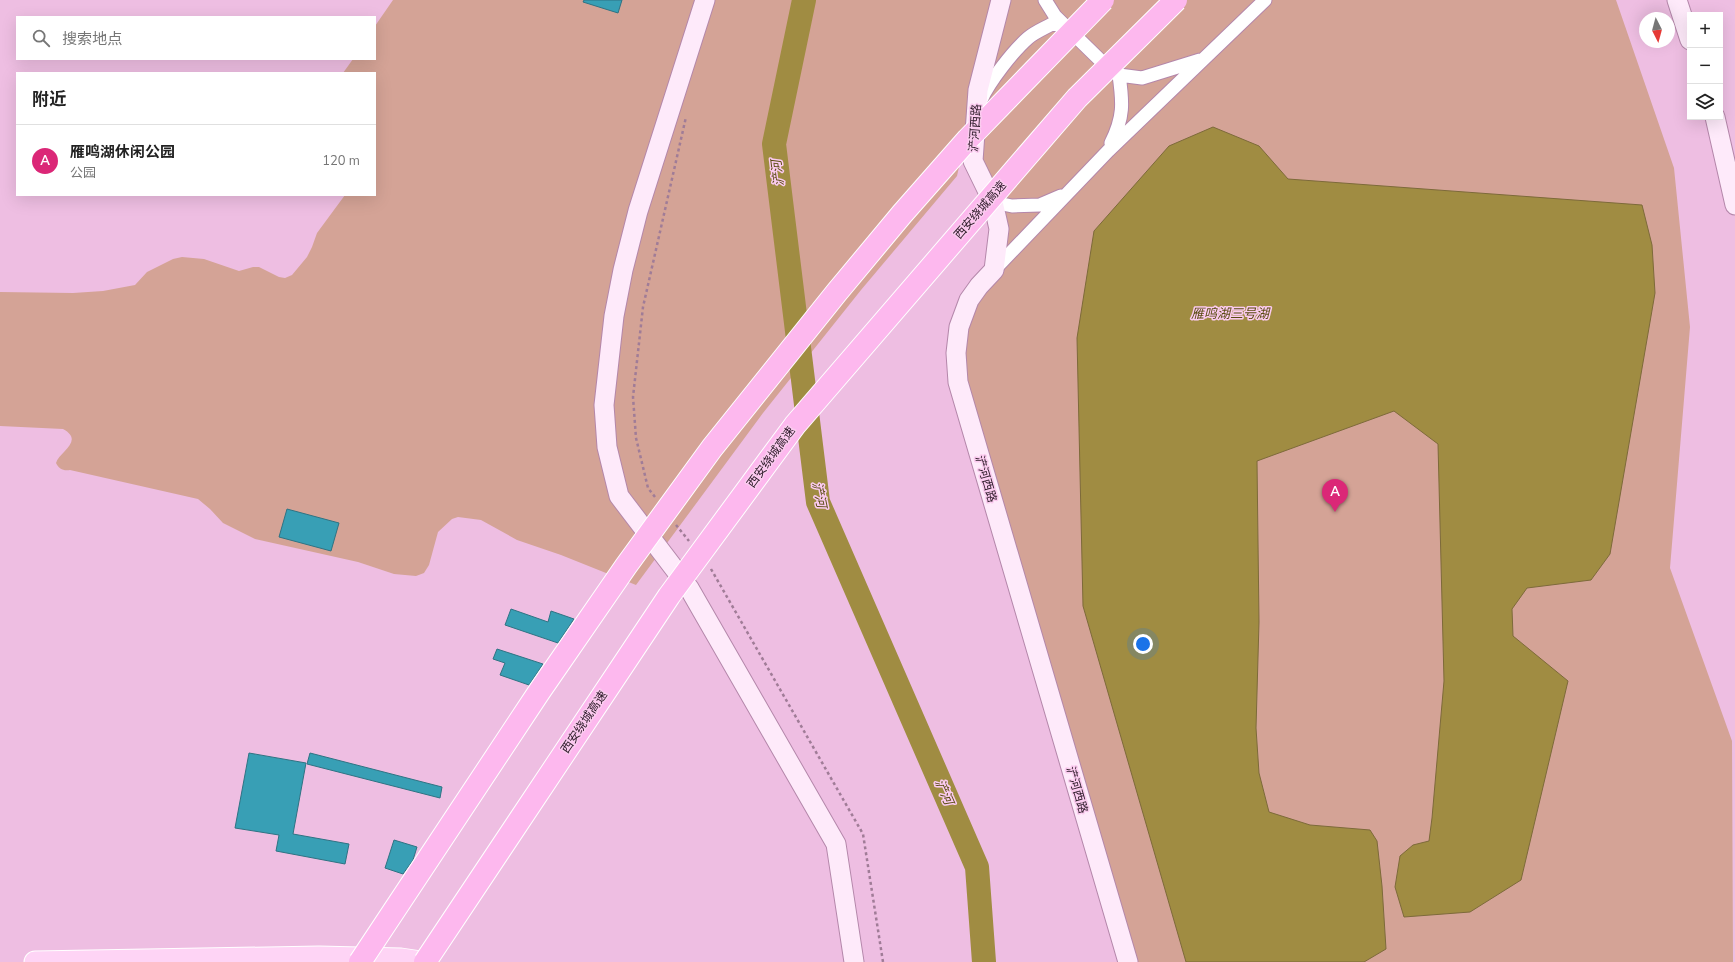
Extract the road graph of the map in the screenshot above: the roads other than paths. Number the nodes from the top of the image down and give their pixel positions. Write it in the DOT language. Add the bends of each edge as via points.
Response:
graph roads {
  1 [pos="704,0"];
  2 [pos="1001,0"];
  3 [pos="1045,0"];
  4 [pos="1103,0"];
  5 [pos="1176,0"];
  6 [pos="1265,0"];
  7 [pos="1677,0"];
  8 [pos="1066,26"];
  9 [pos="1687,31"];
  10 [pos="1203,59"];
  11 [pos="1119,76"];
  12 [pos="976,110"];
  13 [pos="1716,120"];
  14 [pos="1108,151"];
  15 [pos="1067,193"];
  16 [pos="993,202"];
  17 [pos="1735,205"];
  18 [pos="994,270"];
  19 [pos="35,962"];
  20 [pos="360,962"];
  21 [pos="420,962"];
  22 [pos="425,962"];
  23 [pos="854,962"];
  24 [pos="1128,962"];
  1 -- 23 [label="street" via="638,211 614,316 604,405 608,447 619,496 689,588 836,844"];
  2 -- 12 [label="street, 浐河西路" via="978,90"];
  3 -- 8 [label="street" via="1055,16"];
  4 -- 20 [label="highway, bridge" via="968,139 902,214 712,448 539,692"];
  5 -- 22 [label="highway, 西安绕城高速, bridge" via="1077,98 795,425 669,596"];
  6 -- 10 [label="street"];
  7 -- 9 [label="street"];
  8 -- 11 [label="street"];
  8 -- 12 [label="street" via="1052,24 1028,37 986,90"];
  10 -- 11 [label="street" via="1142,78"];
  10 -- 14 [label="street"];
  11 -- 14 [label="street" via="1123,105 1119,128"];
  12 -- 16 [label="street, 浐河西路" via="973,161"];
  13 -- 17 [label="street"];
  14 -- 15 [label="street"];
  15 -- 16 [label="street" via="1040,205 1012,206"];
  15 -- 18 [label="street"];
  16 -- 18 [label="street, 浐河西路" via="999,228"];
  18 -- 24 [label="street, 浐河西路" via="978,286 969,300 959,327 956,353 958,382"];
  19 -- 21 [label="main road" via="319,957 401,959"];
}
